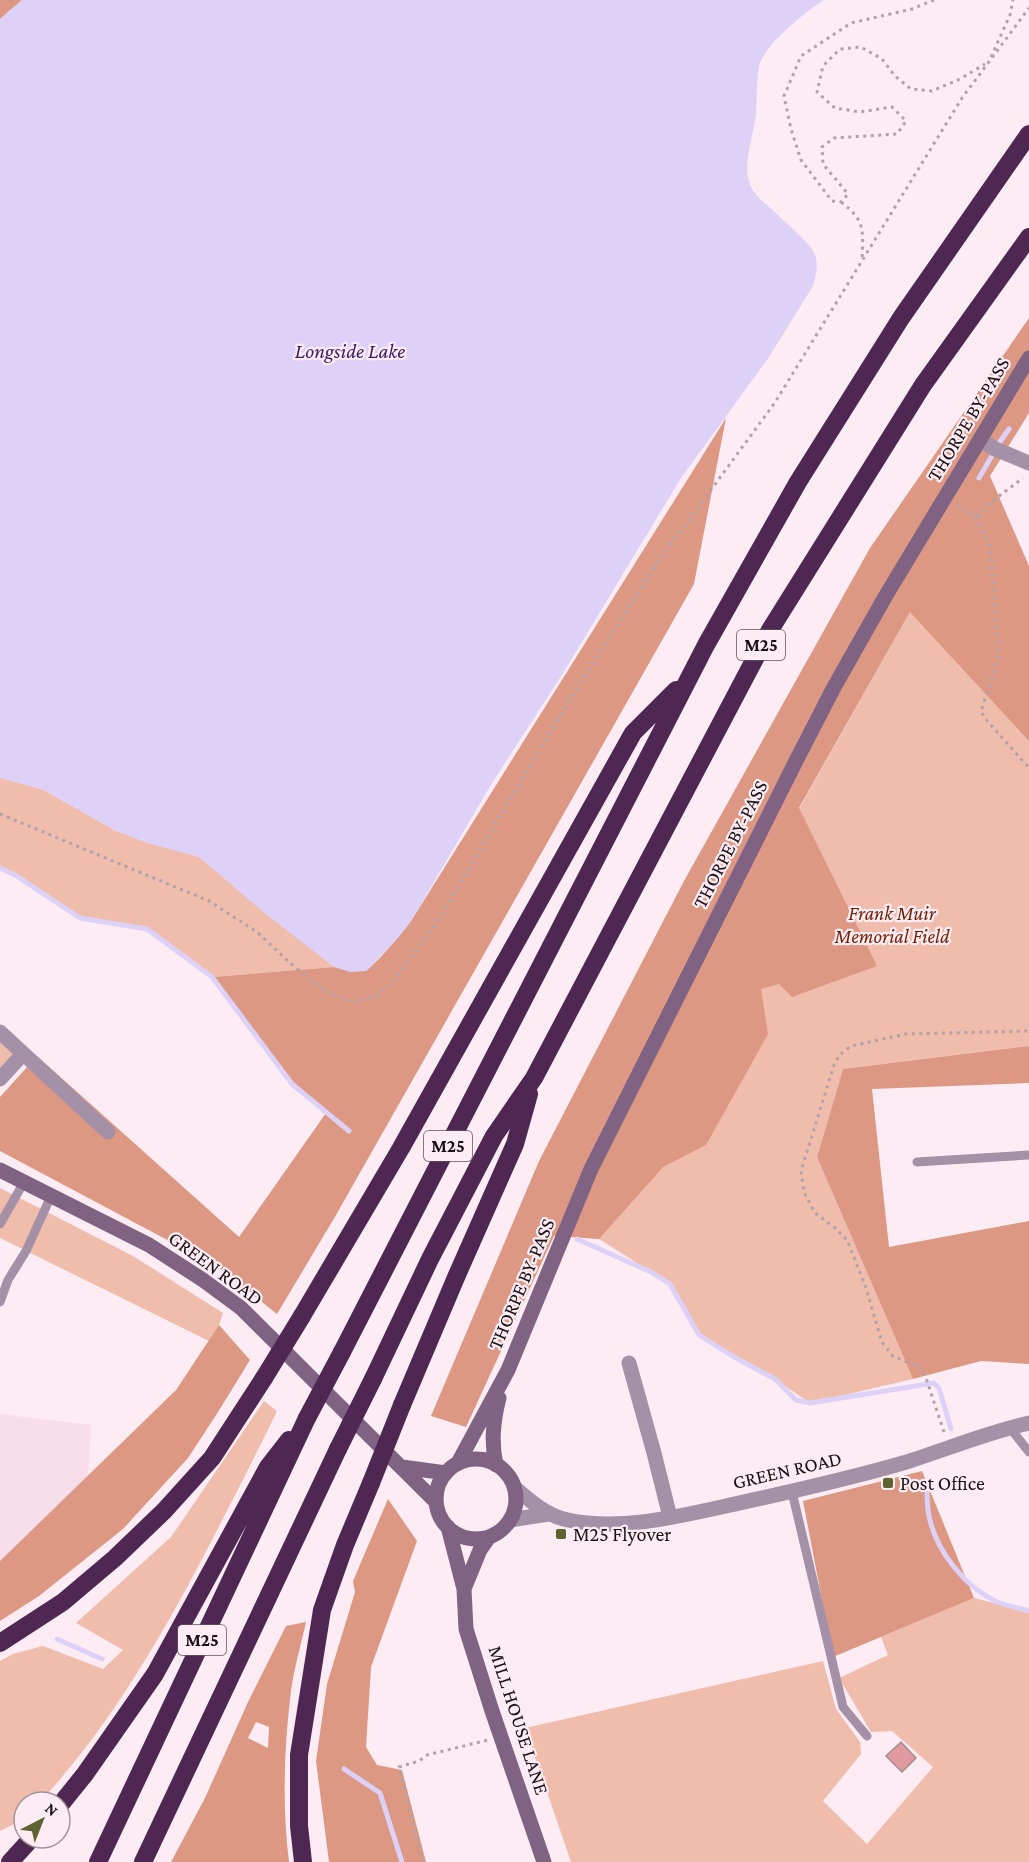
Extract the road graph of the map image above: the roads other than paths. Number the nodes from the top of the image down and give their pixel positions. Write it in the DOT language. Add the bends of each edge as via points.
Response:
graph roads {
  1 [pos="1029,134"];
  2 [pos="1029,237"];
  3 [pos="1029,358"];
  4 [pos="980,440"];
  5 [pos="1029,463"];
  6 [pos="688,679"];
  7 [pos="0,1032"];
  8 [pos="23,1054"];
  9 [pos="0,1078"];
  10 [pos="534,1078"];
  11 [pos="108,1132"];
  12 [pos="1029,1155"];
  13 [pos="917,1162"];
  14 [pos="0,1170"];
  15 [pos="24,1182"];
  16 [pos="51,1196"];
  17 [pos="0,1224"];
  18 [pos="0,1302"];
  19 [pos="629,1363"];
  20 [pos="508,1370"];
  21 [pos="307,1418"];
  22 [pos="1029,1423"];
  23 [pos="1010,1428"];
  24 [pos="1029,1452"];
  25 [pos="458,1463"];
  26 [pos="496,1465"];
  27 [pos="402,1467"];
  28 [pos="446,1473"];
  29 [pos="514,1487"];
  30 [pos="792,1492"];
  31 [pos="436,1502"];
  32 [pos="549,1514"];
  33 [pos="670,1517"];
  34 [pos="510,1520"];
  35 [pos="448,1527"];
  36 [pos="489,1537"];
  37 [pos="464,1589"];
  38 [pos="0,1643"];
  39 [pos="867,1737"];
  40 [pos="72,1790"];
  41 [pos="21,1850"];
  42 [pos="0,1857"];
  43 [pos="10,1862"];
  44 [pos="20,1862"];
  45 [pos="98,1862"];
  46 [pos="143,1862"];
  47 [pos="303,1862"];
  48 [pos="544,1862"];
  1 -- 6 [label="highway, M25" via="901,318 804,473"];
  2 -- 10 [label="highway, M25" via="922,385 770,630"];
  3 -- 4 [label="main road, THORPE BY-PASS"];
  4 -- 5 [label="street"];
  4 -- 20 [label="main road, THORPE BY-PASS" via="839,679 744,861 591,1169"];
  6 -- 21 [label="highway, M25, bridge"];
  6 -- 38 [label="highway, bridge" via="633,733 401,1148 212,1458 165,1511 115,1558 63,1602"];
  7 -- 8 [label="street"];
  8 -- 9 [label="street"];
  8 -- 11 [label="street"];
  10 -- 46 [label="highway, M25, bridge" via="494,1136 430,1260"];
  10 -- 47 [label="highway, bridge" via="515,1144 402,1405 322,1610 299,1755"];
  12 -- 13 [label="lane"];
  14 -- 15 [label="main road, GREEN ROAD"];
  15 -- 16 [label="main road, GREEN ROAD"];
  15 -- 17 [label="lane"];
  16 -- 18 [label="lane"];
  16 -- 27 [label="main road, GREEN ROAD" via="149,1245 241,1308"];
  19 -- 33 [label="street"];
  20 -- 25 [label="main road, THORPE BY-PASS"];
  20 -- 26 [label="main road, THORPE BY-PASS" via="496,1412 492,1445"];
  21 -- 40 [label="highway" via="268,1467 155,1674"];
  21 -- 45 [label="highway, M25"];
  22 -- 23 [label="street, GREEN ROAD"];
  23 -- 24 [label="lane"];
  23 -- 30 [label="street, GREEN ROAD" via="905,1462"];
  25 -- 26 [label="main road" via="473,1459"];
  25 -- 28 [label="main road"];
  26 -- 29 [label="main road"];
  27 -- 28 [label="main road"];
  27 -- 31 [label="main road, GREEN ROAD"];
  28 -- 31 [label="main road" via="438,1486"];
  29 -- 32 [label="street, GREEN ROAD"];
  29 -- 34 [label="main road" via="516,1496"];
  30 -- 33 [label="street, GREEN ROAD"];
  30 -- 39 [label="lane" via="843,1707"];
  31 -- 35 [label="main road"];
  32 -- 33 [label="street, GREEN ROAD" via="598,1523"];
  32 -- 34 [label="street, GREEN ROAD"];
  34 -- 36 [label="main road"];
  35 -- 36 [label="main road" via="464,1538"];
  35 -- 37 [label="main road, MILL HOUSE LANE"];
  36 -- 37 [label="main road, MILL HOUSE LANE"];
  37 -- 48 [label="main road, MILL HOUSE LANE" via="466,1629"];
  41 -- 43 [label="highway, bridge"];
  42 -- 44 [label="highway"];
}
